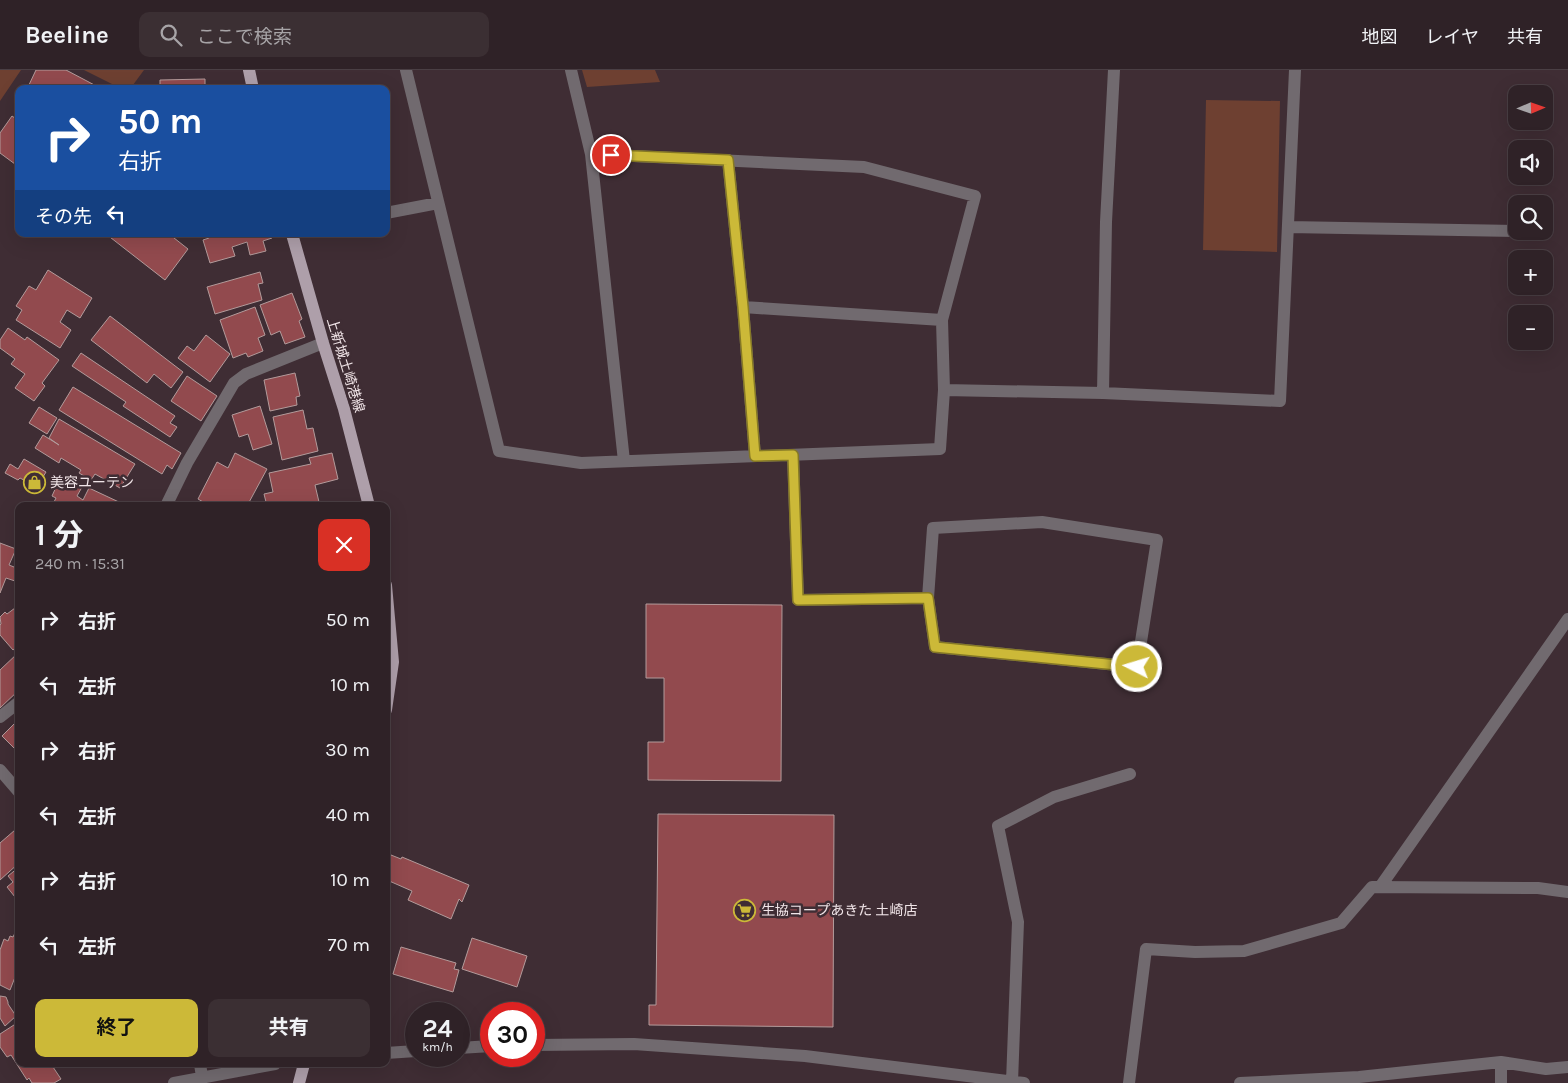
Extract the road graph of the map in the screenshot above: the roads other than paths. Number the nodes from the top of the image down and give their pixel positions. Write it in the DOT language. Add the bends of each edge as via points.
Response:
graph roads {
  1 [pos="249,70"];
  2 [pos="406,70"];
  3 [pos="571,70"];
  4 [pos="1114,70"];
  5 [pos="1295,70"];
  6 [pos="252,85"];
  7 [pos="591,154"];
  8 [pos="728,160"];
  9 [pos="438,203"];
  10 [pos="390,212"];
  11 [pos="1288,227"];
  12 [pos="1508,231"];
  13 [pos="296,237"];
  14 [pos="743,307"];
  15 [pos="942,320"];
  16 [pos="323,343"];
  17 [pos="944,390"];
  18 [pos="1103,392"];
  19 [pos="793,455"];
  20 [pos="755,456"];
  21 [pos="624,461"];
  22 [pos="168,502"];
  23 [pos="368,502"];
  24 [pos="928,598"];
  25 [pos="1568,619"];
  26 [pos="390,629"];
  27 [pos="390,683"];
  28 [pos="15,705"];
  29 [pos="0,717"];
  30 [pos="0,770"];
  31 [pos="1130,774"];
  32 [pos="15,787"];
  33 [pos="1380,887"];
  34 [pos="1568,892"];
  35 [pos="545,1045"];
  36 [pos="405,1052"];
  37 [pos="390,1053"];
  38 [pos="1502,1062"];
  39 [pos="201,1067"];
  40 [pos="262,1067"];
  41 [pos="303,1067"];
  42 [pos="1568,1067"];
  43 [pos="203,1081"];
  44 [pos="1303,1081"];
  45 [pos="1011,1082"];
  46 [pos="174,1083"];
  47 [pos="299,1083"];
  48 [pos="1129,1083"];
  49 [pos="1240,1083"];
  50 [pos="1501,1083"];
  1 -- 6 [label="main road"];
  2 -- 9 [label="street"];
  3 -- 7 [label="street"];
  4 -- 18 [label="street" via="1106,222"];
  5 -- 11 [label="street"];
  7 -- 8 [label="street"];
  7 -- 21 [label="street"];
  8 -- 14 [label="street"];
  8 -- 15 [label="street" via="864,167 975,196"];
  9 -- 10 [label="street"];
  9 -- 21 [label="street" via="499,451 581,463"];
  11 -- 12 [label="street"];
  11 -- 18 [label="street" via="1280,401"];
  13 -- 16 [label="main road, 上新城土崎港線"];
  14 -- 15 [label="street"];
  14 -- 20 [label="street"];
  15 -- 17 [label="street"];
  16 -- 22 [label="street" via="246,374 234,384 186,463"];
  16 -- 23 [label="main road, 上新城土崎港線"];
  17 -- 18 [label="street"];
  17 -- 19 [label="street" via="940,449"];
  19 -- 20 [label="street"];
  19 -- 24 [label="street" via="798,600"];
  20 -- 21 [label="street"];
  24 -- 24 [label="street" via="933,528 1042,522 1157,540 1137,667 935,647"];
  25 -- 33 [label="street"];
  26 -- 27 [label="main road" via="393,662"];
  28 -- 29 [label="street"];
  30 -- 32 [label="street"];
  31 -- 45 [label="street" via="1054,797 998,826 1018,922"];
  33 -- 34 [label="street" via="1538,888"];
  33 -- 48 [label="street" via="1372,887 1341,923 1244,951 1146,949"];
  35 -- 45 [label="street" via="634,1044 805,1056"];
  36 -- 37 [label="street"];
  38 -- 42 [label="street" via="1546,1069"];
  38 -- 44 [label="street"];
  38 -- 50 [label="street"];
  39 -- 43 [label="street"];
  40 -- 43 [label="street"];
  41 -- 47 [label="main road"];
  43 -- 46 [label="street"];
  44 -- 49 [label="street"];
}
